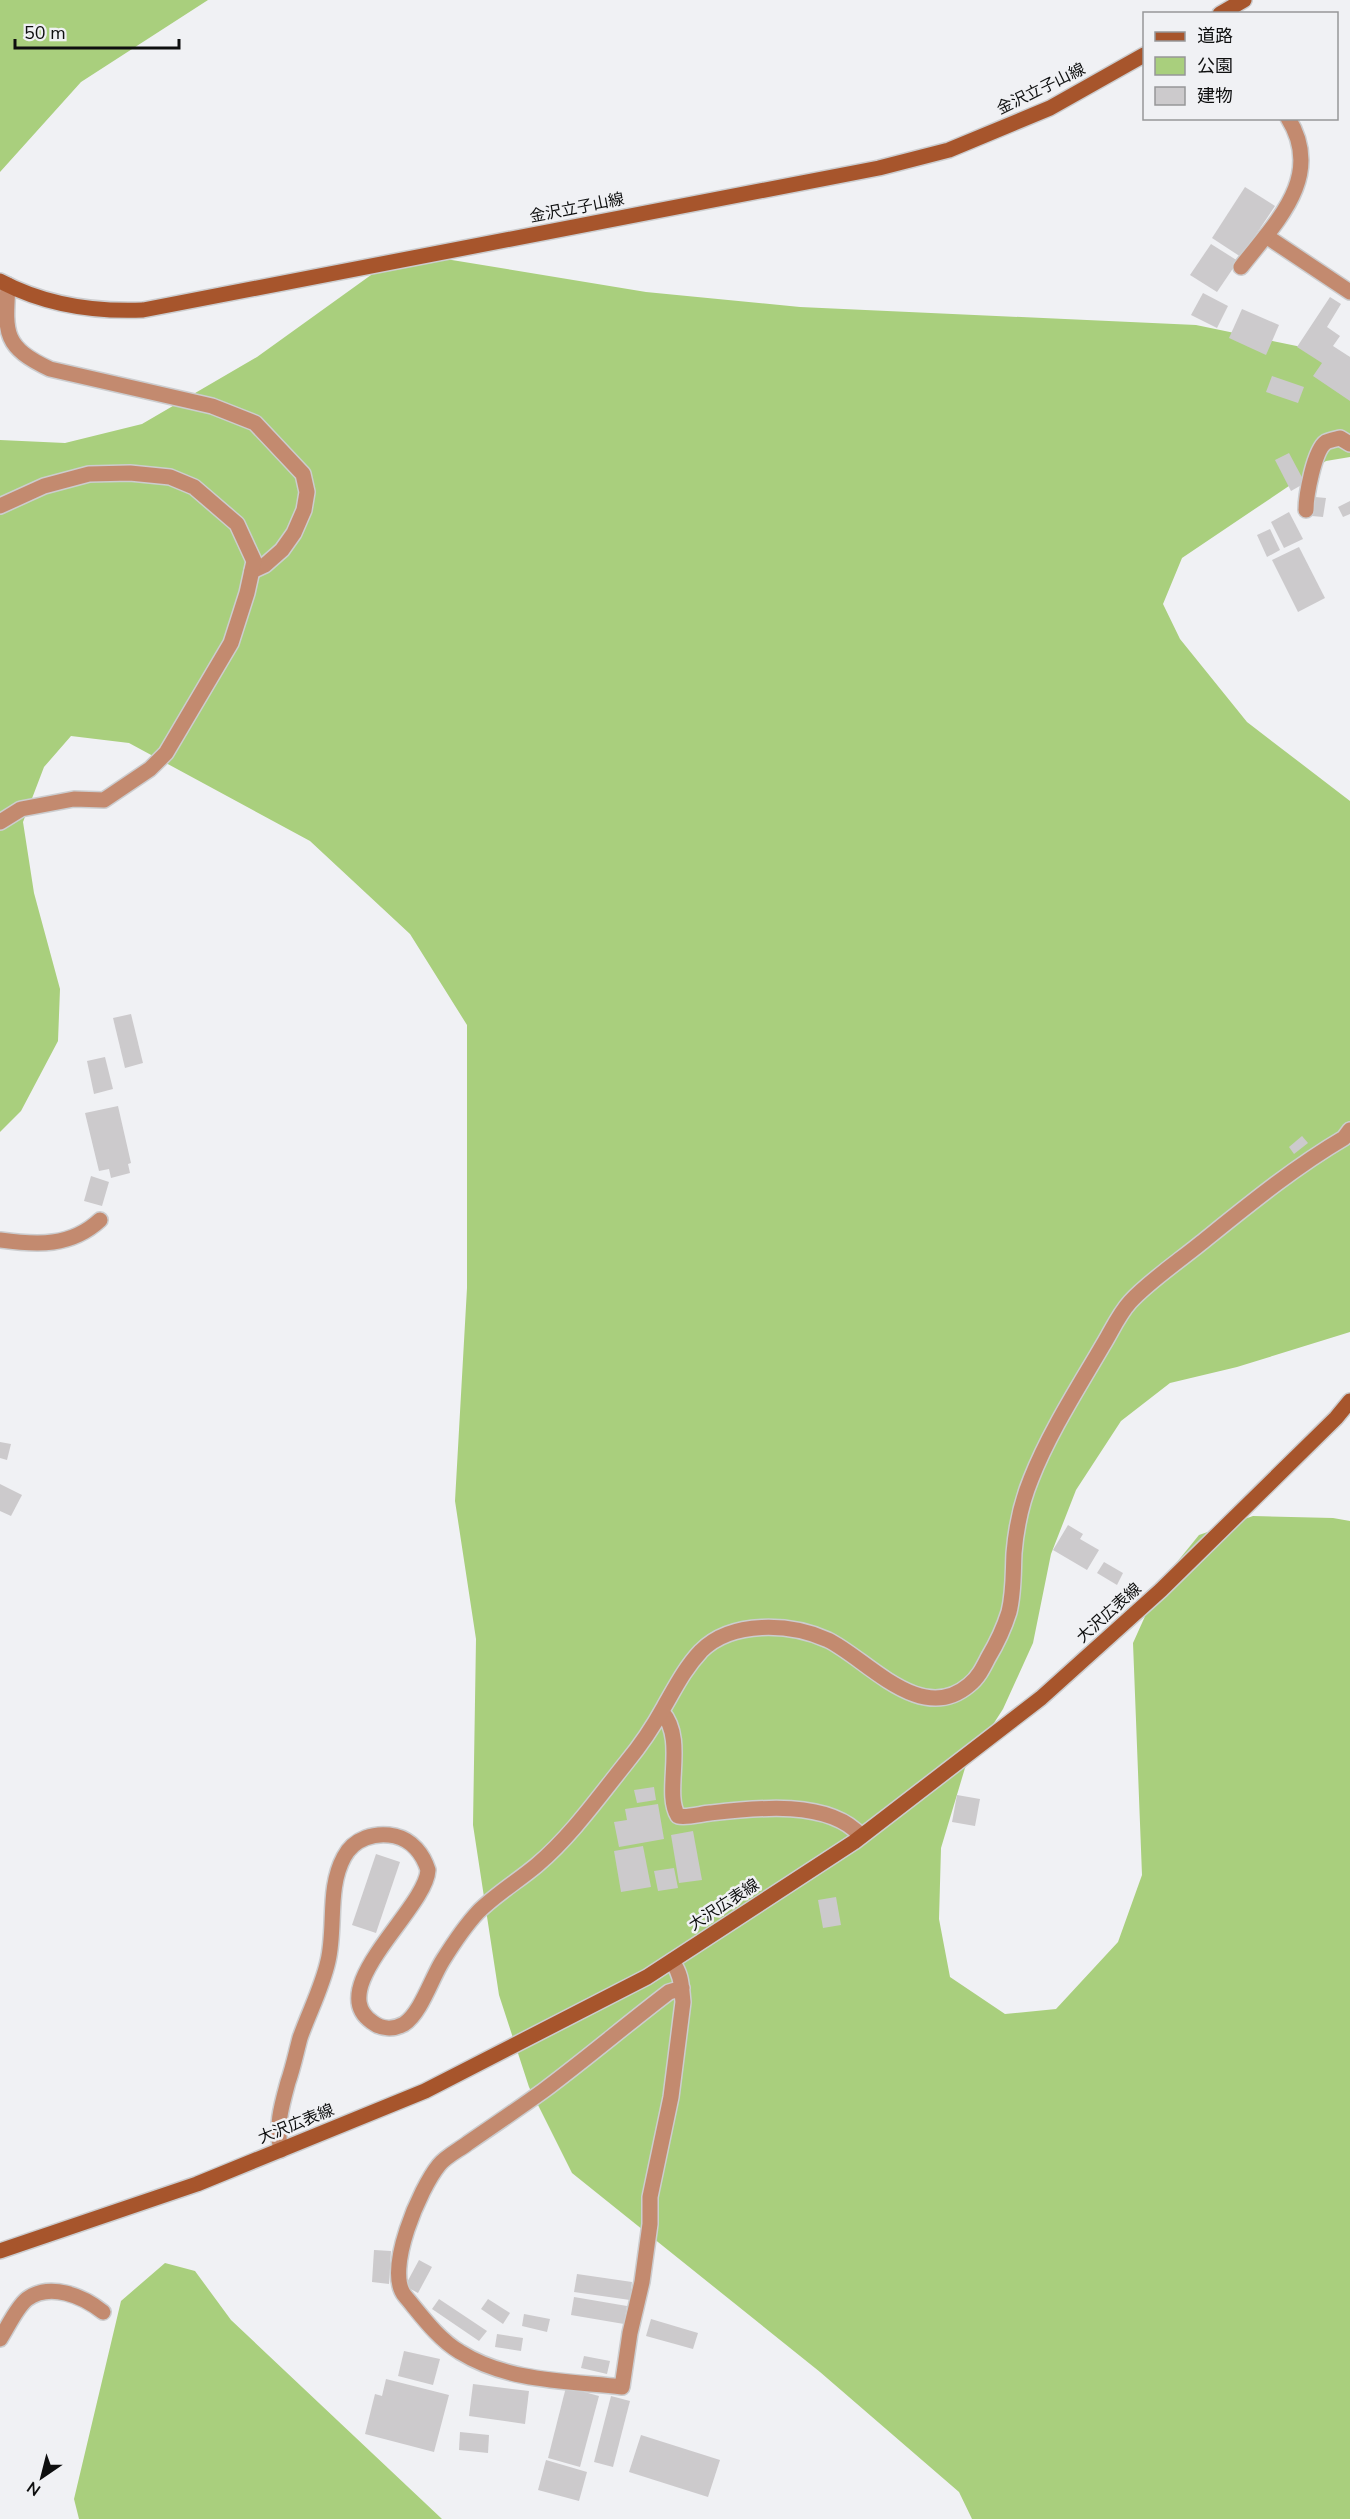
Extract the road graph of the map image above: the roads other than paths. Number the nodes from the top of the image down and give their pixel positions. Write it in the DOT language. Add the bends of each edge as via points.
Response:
graph roads {
  1 [pos="1244,0"];
  2 [pos="1225,12"];
  3 [pos="1143,56"];
  4 [pos="1289,120"];
  5 [pos="1266,236"];
  6 [pos="1240,267"];
  7 [pos="4,283"];
  8 [pos="1350,292"];
  9 [pos="1350,444"];
  10 [pos="0,506"];
  11 [pos="1306,510"];
  12 [pos="252,571"];
  13 [pos="0,822"];
  14 [pos="1350,1130"];
  15 [pos="100,1220"];
  16 [pos="0,1240"];
  17 [pos="1350,1401"];
  18 [pos="662,1712"];
  19 [pos="861,1836"];
  20 [pos="672,1961"];
  21 [pos="682,1988"];
  22 [pos="281,2150"];
  23 [pos="0,2251"];
  24 [pos="103,2312"];
  25 [pos="0,2339"];
  1 -- 2 [label="main road"];
  3 -- 7 [label="main road, 金沢立子山線" via="1050,108 1001,129 949,150 879,168 143,310 72,307"];
  4 -- 5 [label="street" via="1303,167 1286,208"];
  5 -- 6 [label="street"];
  5 -- 8 [label="street"];
  7 -- 12 [label="street" via="8,333 13,344 32,360 50,369 238,415 255,423 303,474 307,492 294,533 265,566"];
  9 -- 11 [label="street" via="1340,438 1320,449 1306,494"];
  10 -- 12 [label="street" via="44,486 89,474 170,477 194,487 237,524 255,561"];
  12 -- 13 [label="street" via="231,643 166,753 150,769 104,800 74,799 21,809"];
  14 -- 18 [label="street" via="1272,1186 1128,1303 1030,1480 1014,1552 1009,1609 1001,1635 970,1684 956,1694 938,1698 912,1694 877,1676 831,1642 807,1633 752,1627 726,1633 704,1648 677,1683"];
  15 -- 16 [label="street" via="77,1237 57,1242"];
  17 -- 19 [label="main road, 大沢広表線" via="1161,1590 1049,1690"];
  18 -- 19 [label="street" via="673,1736 674,1804 678,1816 794,1809 845,1821"];
  18 -- 22 [label="street" via="629,1760 567,1835 478,1912 442,1960 414,2014 404,2024 391,2028 367,2019 359,2007 363,1980 381,1946 422,1892 428,1870 420,1852 403,1838 375,1834 351,1846 337,1878 329,1956 322,1984 301,2037 284,2097 278,2129"];
  19 -- 20 [label="main road, 大沢広表線"];
  20 -- 21 [label="street" via="681,1974"];
  20 -- 22 [label="main road, 大沢広表線" via="424,2091"];
  21 -- 21 [label="street" via="671,2097 651,2197 642,2282 622,2387 533,2379 460,2353 399,2289 397,2269 409,2224 425,2186 440,2163 542,2091 669,1992"];
  22 -- 23 [label="main road, 大沢広表線" via="197,2184"];
  24 -- 25 [label="street" via="85,2299 65,2292 46,2293 28,2298"];
}
